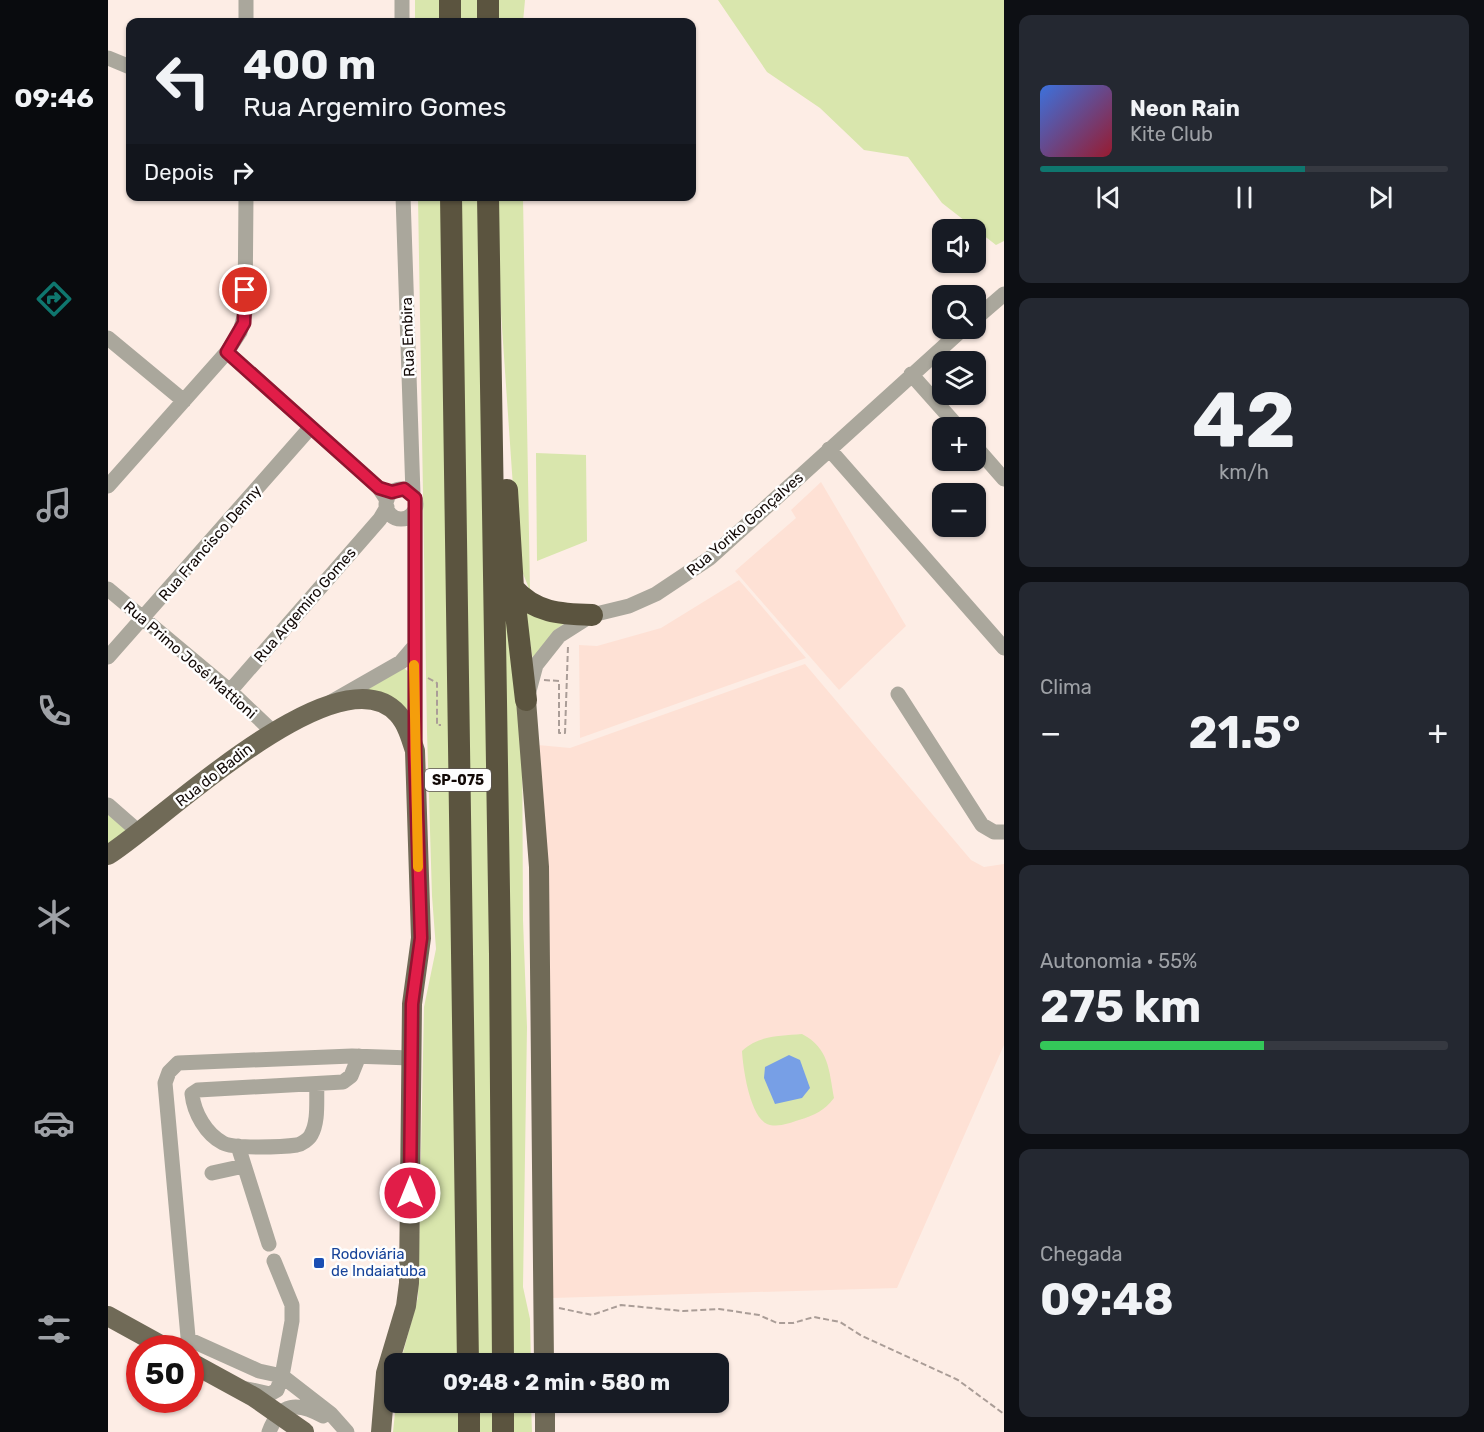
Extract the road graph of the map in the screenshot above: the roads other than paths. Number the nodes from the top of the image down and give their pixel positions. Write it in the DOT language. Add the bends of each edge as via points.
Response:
graph roads {
  1 [pos="246,0"];
  2 [pos="402,0"];
  3 [pos="450,0"];
  4 [pos="488,0"];
  5 [pos="246,18"];
  6 [pos="402,18"];
  7 [pos="450,18"];
  8 [pos="488,18"];
  9 [pos="108,58"];
  10 [pos="126,65"];
  11 [pos="246,201"];
  12 [pos="403,201"];
  13 [pos="451,201"];
  14 [pos="488,201"];
  15 [pos="1001,303"];
  16 [pos="986,312"];
  17 [pos="108,338"];
  18 [pos="951,339"];
  19 [pos="490,343"];
  20 [pos="227,352"];
  21 [pos="911,374"];
  22 [pos="184,401"];
  23 [pos="949,417"];
  24 [pos="310,428"];
  25 [pos="829,449"];
  26 [pos="986,459"];
  27 [pos="1004,479"];
  28 [pos="108,486"];
  29 [pos="396,501"];
  30 [pos="513,588"];
  31 [pos="108,589"];
  32 [pos="592,615"];
  33 [pos="144,620"];
  34 [pos="413,648"];
  35 [pos="1004,648"];
  36 [pos="108,657"];
  37 [pos="230,691"];
  38 [pos="898,694"];
  39 [pos="526,700"];
  40 [pos="326,705"];
  41 [pos="272,731"];
  42 [pos="415,751"];
  43 [pos="108,805"];
  44 [pos="1004,832"];
  45 [pos="140,833"];
  46 [pos="108,855"];
  47 [pos="359,1056"];
  48 [pos="411,1058"];
  49 [pos="317,1085"];
  50 [pos="238,1146"];
  51 [pos="244,1166"];
  52 [pos="212,1173"];
  53 [pos="269,1244"];
  54 [pos="274,1261"];
  55 [pos="108,1316"];
  56 [pos="142,1335"];
  57 [pos="187,1335"];
  58 [pos="204,1350"];
  59 [pos="468,1353"];
  60 [pos="503,1353"];
  61 [pos="544,1353"];
  62 [pos="204,1369"];
  63 [pos="282,1376"];
  64 [pos="228,1381"];
  65 [pos="469,1413"];
  66 [pos="503,1413"];
  67 [pos="545,1413"];
  68 [pos="292,1427"];
  69 [pos="346,1431"];
  70 [pos="269,1432"];
  71 [pos="381,1432"];
  72 [pos="469,1432"];
  73 [pos="503,1432"];
  74 [pos="545,1432"];
  1 -- 5 [label="street"];
  2 -- 6 [label="street"];
  3 -- 7 [label="highway"];
  4 -- 8 [label="highway"];
  9 -- 10 [label="street"];
  11 -- 20 [label="street" via="244,323"];
  12 -- 29 [label="street, Rua Embira"];
  13 -- 59 [label="highway, SP-075"];
  14 -- 19 [label="highway, SP-075"];
  15 -- 16 [label="street"];
  17 -- 22 [label="street"];
  18 -- 21 [label="street, Rua Yoriko Gonçalves"];
  19 -- 30 [label="highway" via="501,376"];
  19 -- 60 [label="highway, SP-075"];
  20 -- 22 [label="street"];
  20 -- 24 [label="street"];
  21 -- 23 [label="street"];
  21 -- 25 [label="street, Rua Yoriko Gonçalves"];
  22 -- 28 [label="street"];
  24 -- 29 [label="street"];
  24 -- 33 [label="street, Rua Francisco Denny"];
  25 -- 32 [label="street, Rua Yoriko Gonçalves" via="682,579 628,606"];
  25 -- 35 [label="street"];
  26 -- 27 [label="street"];
  29 -- 34 [label="street" via="415,538"];
  29 -- 37 [label="street, Rua Argemiro Gomes"];
  30 -- 32 [label="highway" via="544,611"];
  30 -- 39 [label="highway"];
  31 -- 33 [label="street, Rua Primo José Mattioni"];
  32 -- 39 [label="street, Rua Yoriko Gonçalves" via="569,629 542,655"];
  33 -- 36 [label="street, Rua Francisco Denny"];
  33 -- 37 [label="street, Rua Primo José Mattioni"];
  34 -- 40 [label="street, Rua do Badin" via="401,662"];
  34 -- 42 [label="street"];
  37 -- 41 [label="street, Rua Primo José Mattioni"];
  38 -- 44 [label="street" via="982,825 994,832"];
  39 -- 61 [label="main road" via="539,867"];
  40 -- 41 [label="main road, Rua do Badin"];
  40 -- 42 [label="main road, Rua do Badin" via="367,699 385,704 398,713"];
  41 -- 45 [label="main road, Rua do Badin"];
  42 -- 48 [label="main road" via="421,938 412,1004"];
  43 -- 45 [label="street"];
  45 -- 46 [label="main road, Rua do Badin"];
  47 -- 48 [label="street"];
  47 -- 49 [label="street" via="351,1076 343,1082"];
  47 -- 57 [label="street" via="178,1063 169,1072 165,1083"];
  48 -- 71 [label="main road" via="409,1283 386,1373"];
  49 -- 50 [label="street" via="315,1124 311,1136 300,1145"];
  49 -- 50 [label="street" via="198,1090 192,1094 200,1120 222,1143"];
  50 -- 51 [label="street"];
  51 -- 52 [label="street"];
  51 -- 53 [label="street"];
  54 -- 63 [label="street" via="292,1305"];
  55 -- 56 [label="main road"];
  58 -- 63 [label="street"];
  62 -- 64 [label="main road"];
  63 -- 64 [label="street" via="270,1394"];
  63 -- 69 [label="street" via="331,1414"];
  64 -- 68 [label="main road"];
  65 -- 72 [label="highway"];
  66 -- 73 [label="highway"];
  67 -- 74 [label="main road"];
  68 -- 69 [label="street" via="295,1405 304,1406"];
  68 -- 70 [label="street"];
}
